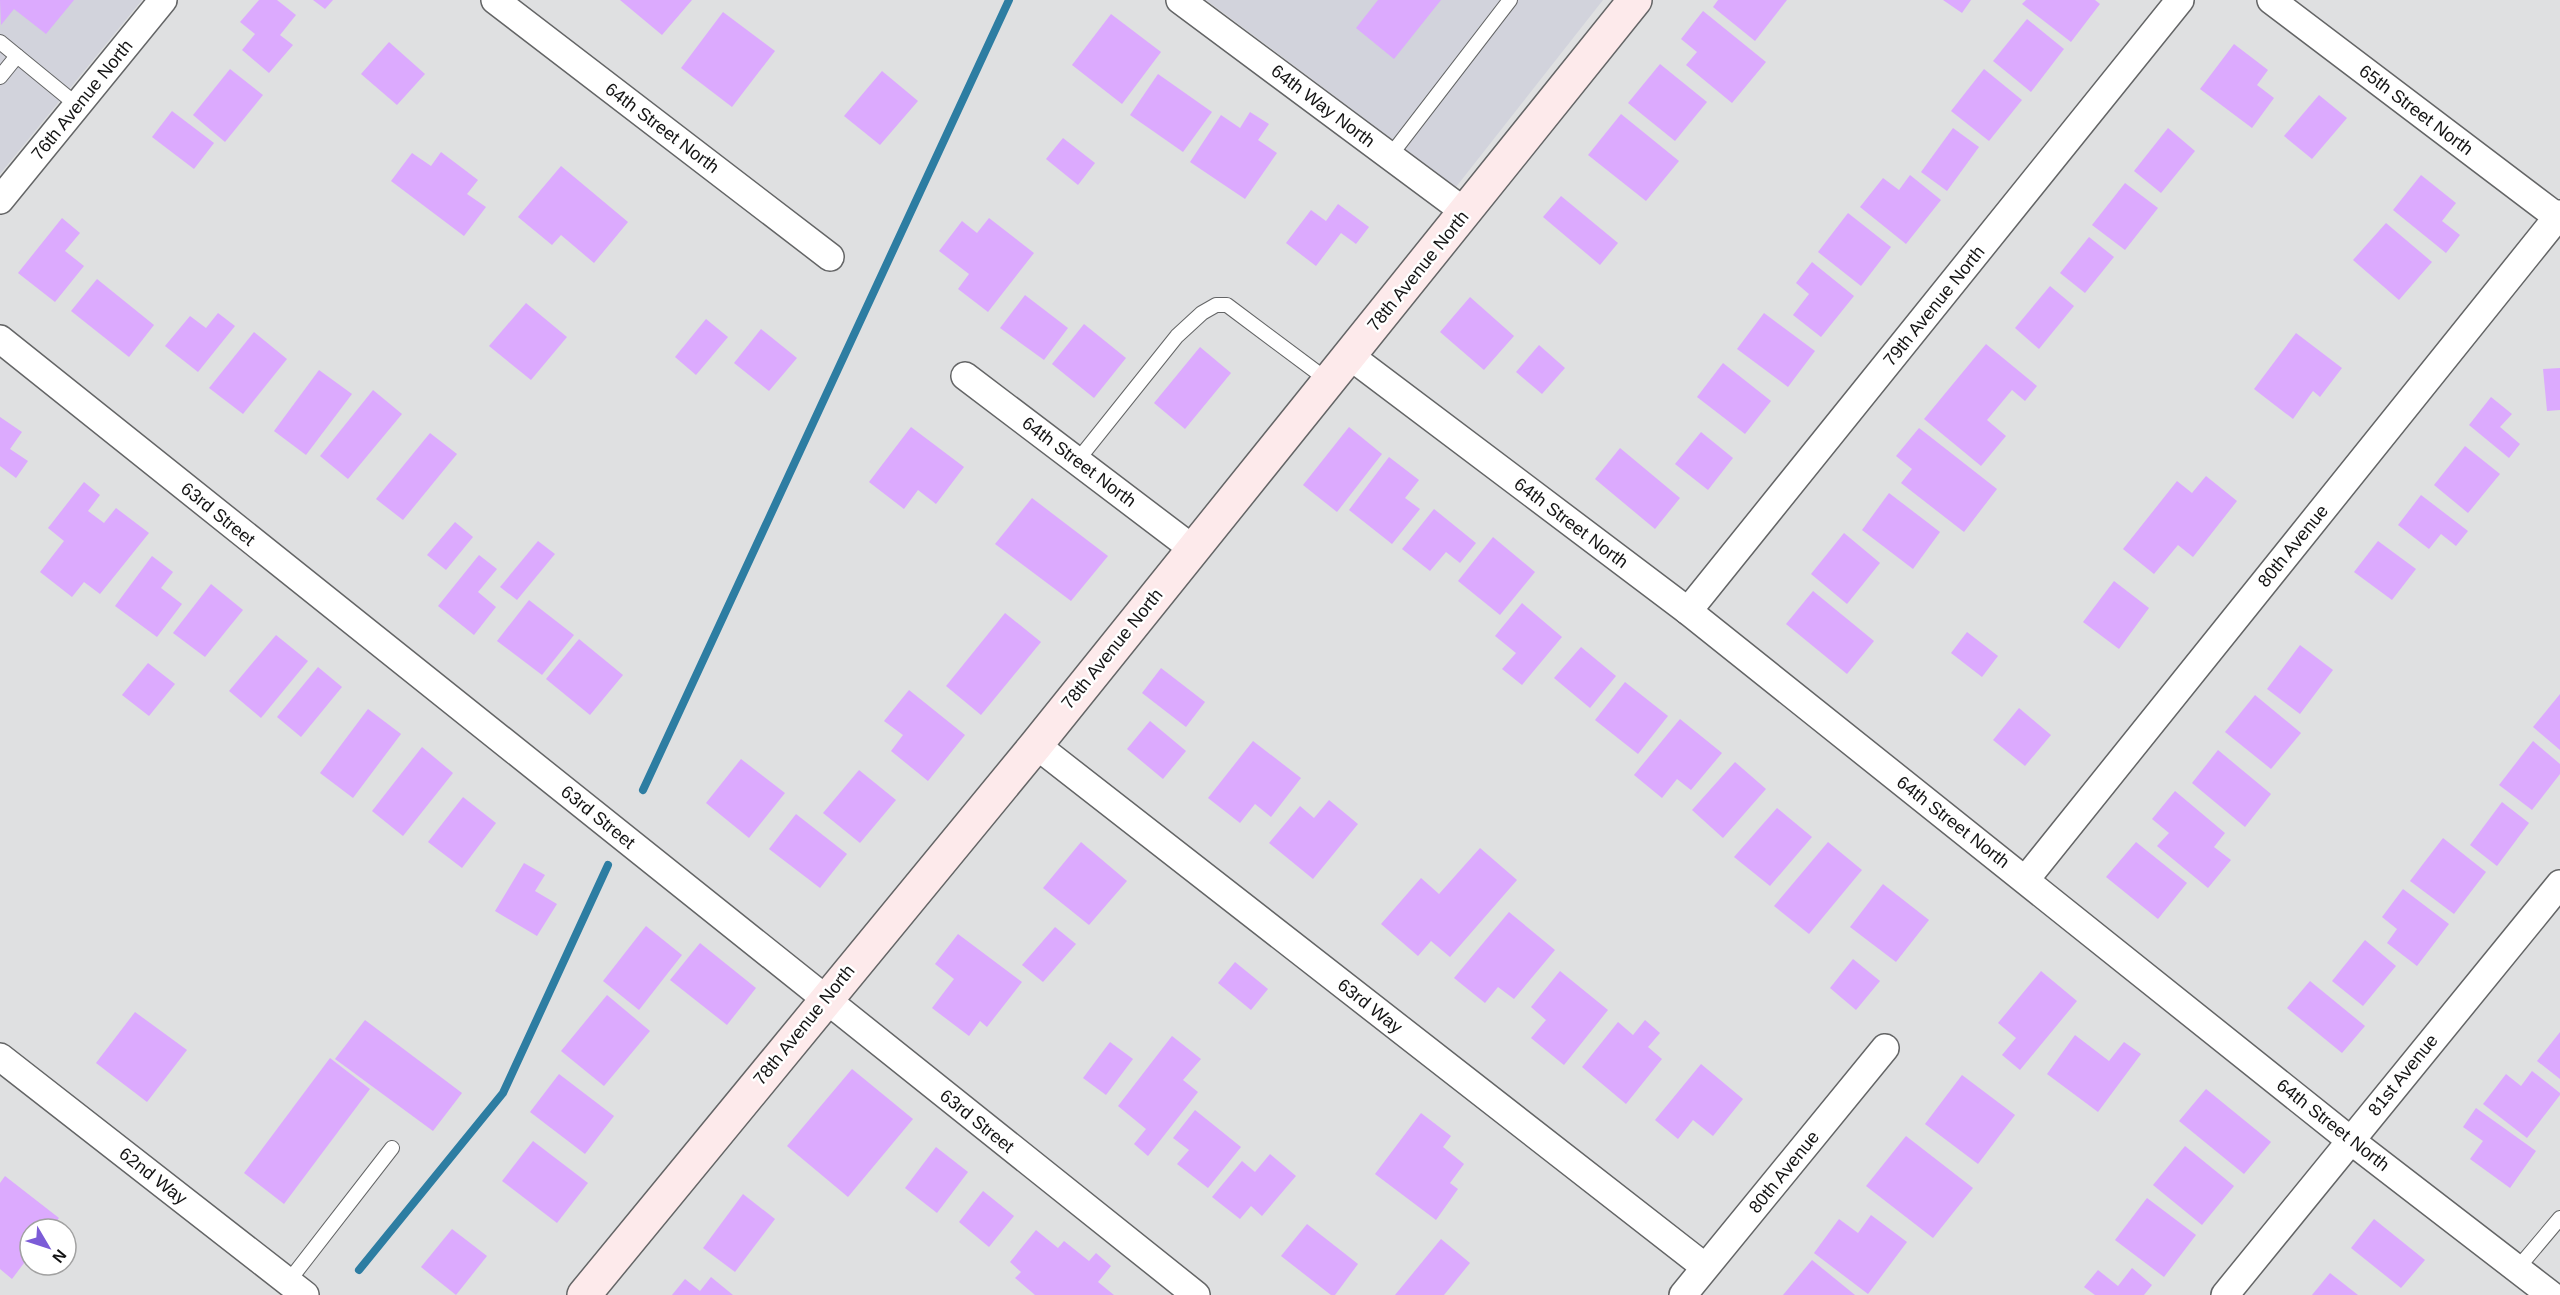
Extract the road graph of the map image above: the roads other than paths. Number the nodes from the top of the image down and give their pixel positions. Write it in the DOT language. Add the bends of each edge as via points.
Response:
graph roads {
  1 [pos="163,0"];
  2 [pos="495,0"];
  3 [pos="1180,0"];
  4 [pos="1510,0"];
  5 [pos="1635,0"];
  6 [pos="2180,0"];
  7 [pos="2271,0"];
  8 [pos="0,42"];
  9 [pos="17,56"];
  10 [pos="0,77"];
  11 [pos="77,105"];
  12 [pos="1390,156"];
  13 [pos="0,200"];
  14 [pos="1465,212"];
  15 [pos="2559,217"];
  16 [pos="830,257"];
  17 [pos="0,339"];
  18 [pos="1350,356"];
  19 [pos="965,376"];
  20 [pos="1330,382"];
  21 [pos="1077,461"];
  22 [pos="1193,549"];
  23 [pos="1688,611"];
  24 [pos="1036,745"];
  25 [pos="2026,879"];
  26 [pos="2560,884"];
  27 [pos="825,999"];
  28 [pos="1885,1048"];
  29 [pos="0,1057"];
  30 [pos="2350,1140"];
  31 [pos="392,1148"];
  32 [pos="2560,1218"];
  33 [pos="1705,1267"];
  34 [pos="2517,1269"];
  35 [pos="297,1288"];
  36 [pos="584,1295"];
  37 [pos="1196,1295"];
  38 [pos="1683,1295"];
  39 [pos="2225,1295"];
  40 [pos="2551,1295"];
  1 -- 11 [label="street, 76th Avenue North"];
  2 -- 16 [label="street, 64th Street North"];
  3 -- 12 [label="street, 64th Way North"];
  4 -- 12 [label="lane"];
  5 -- 14 [label="street, 78th Avenue North"];
  6 -- 23 [label="street, 79th Avenue North"];
  7 -- 15 [label="street, 65th Street North"];
  8 -- 9 [label="lane"];
  9 -- 10 [label="lane"];
  9 -- 11 [label="lane"];
  11 -- 13 [label="street, 76th Avenue North"];
  12 -- 14 [label="street, 64th Way North"];
  14 -- 18 [label="street, 78th Avenue North"];
  15 -- 25 [label="street, 80th Avenue"];
  17 -- 27 [label="street, 63rd Street"];
  18 -- 20 [label="street, 78th Avenue North"];
  18 -- 23 [label="street, 64th Street North"];
  19 -- 21 [label="street, 64th Street North"];
  20 -- 21 [label="lane" via="1227,305 1216,305 1177,336"];
  20 -- 22 [label="street, 78th Avenue North"];
  21 -- 22 [label="street, 64th Street North"];
  22 -- 24 [label="street, 78th Avenue North"];
  23 -- 25 [label="street, 64th Street North"];
  24 -- 27 [label="street, 78th Avenue North"];
  24 -- 33 [label="street, 63rd Way"];
  25 -- 30 [label="street, 64th Street North"];
  26 -- 30 [label="street, 81st Avenue"];
  27 -- 36 [label="street, 78th Avenue North"];
  27 -- 37 [label="street, 63rd Street"];
  28 -- 33 [label="street, 80th Avenue"];
  29 -- 35 [label="street, 62nd Way"];
  30 -- 34 [label="street, 64th Street North"];
  30 -- 39 [label="street, 81st Avenue"];
  31 -- 35 [label="lane"];
  32 -- 34 [label="lane"];
  33 -- 38 [label="street, 80th Avenue"];
  34 -- 40 [label="street, 64th Street North"];
}
